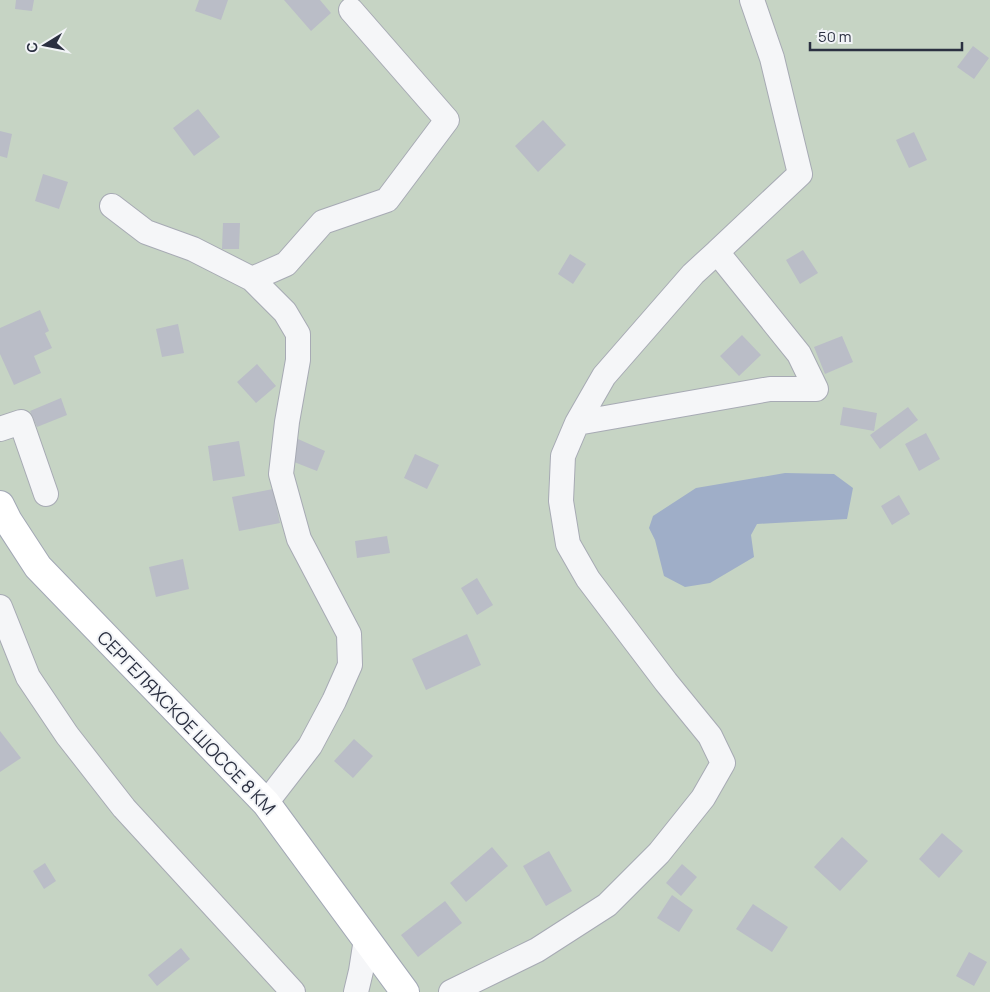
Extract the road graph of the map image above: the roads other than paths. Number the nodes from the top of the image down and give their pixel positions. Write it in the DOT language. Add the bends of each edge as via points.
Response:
graph roads {
  1 [pos="752,0"];
  2 [pos="351,10"];
  3 [pos="112,206"];
  4 [pos="716,252"];
  5 [pos="252,279"];
  6 [pos="577,423"];
  7 [pos="0,429"];
  8 [pos="46,494"];
  9 [pos="0,505"];
  10 [pos="0,607"];
  11 [pos="266,803"];
  12 [pos="366,939"];
  13 [pos="293,992"];
  14 [pos="356,992"];
  15 [pos="405,992"];
  16 [pos="451,992"];
  1 -- 4 [label="street" via="772,58 800,174"];
  2 -- 5 [label="street" via="447,120 387,200 322,222 286,264"];
  3 -- 5 [label="street" via="146,232 193,250"];
  4 -- 6 [label="street" via="604,376"];
  4 -- 6 [label="street" via="799,354 816,390 770,389"];
  5 -- 11 [label="street" via="285,312 298,334 298,360 281,474 299,539 349,634 350,665 310,746"];
  6 -- 16 [label="street" via="563,456 561,501 568,544 588,579 710,736 723,763 703,798 670,839 607,905 537,950"];
  7 -- 8 [label="street" via="21,422"];
  9 -- 11 [label="main road, СЕРГЕЛЯХСКОЕ ШОССЕ 8 КМ" via="38,567"];
  10 -- 13 [label="street" via="28,677 67,735 124,808"];
  11 -- 12 [label="main road, СЕРГЕЛЯХСКОЕ ШОССЕ 8 КМ"];
  12 -- 14 [label="street"];
  12 -- 15 [label="main road, СЕРГЕЛЯХСКОЕ ШОССЕ 8 КМ"];
}
